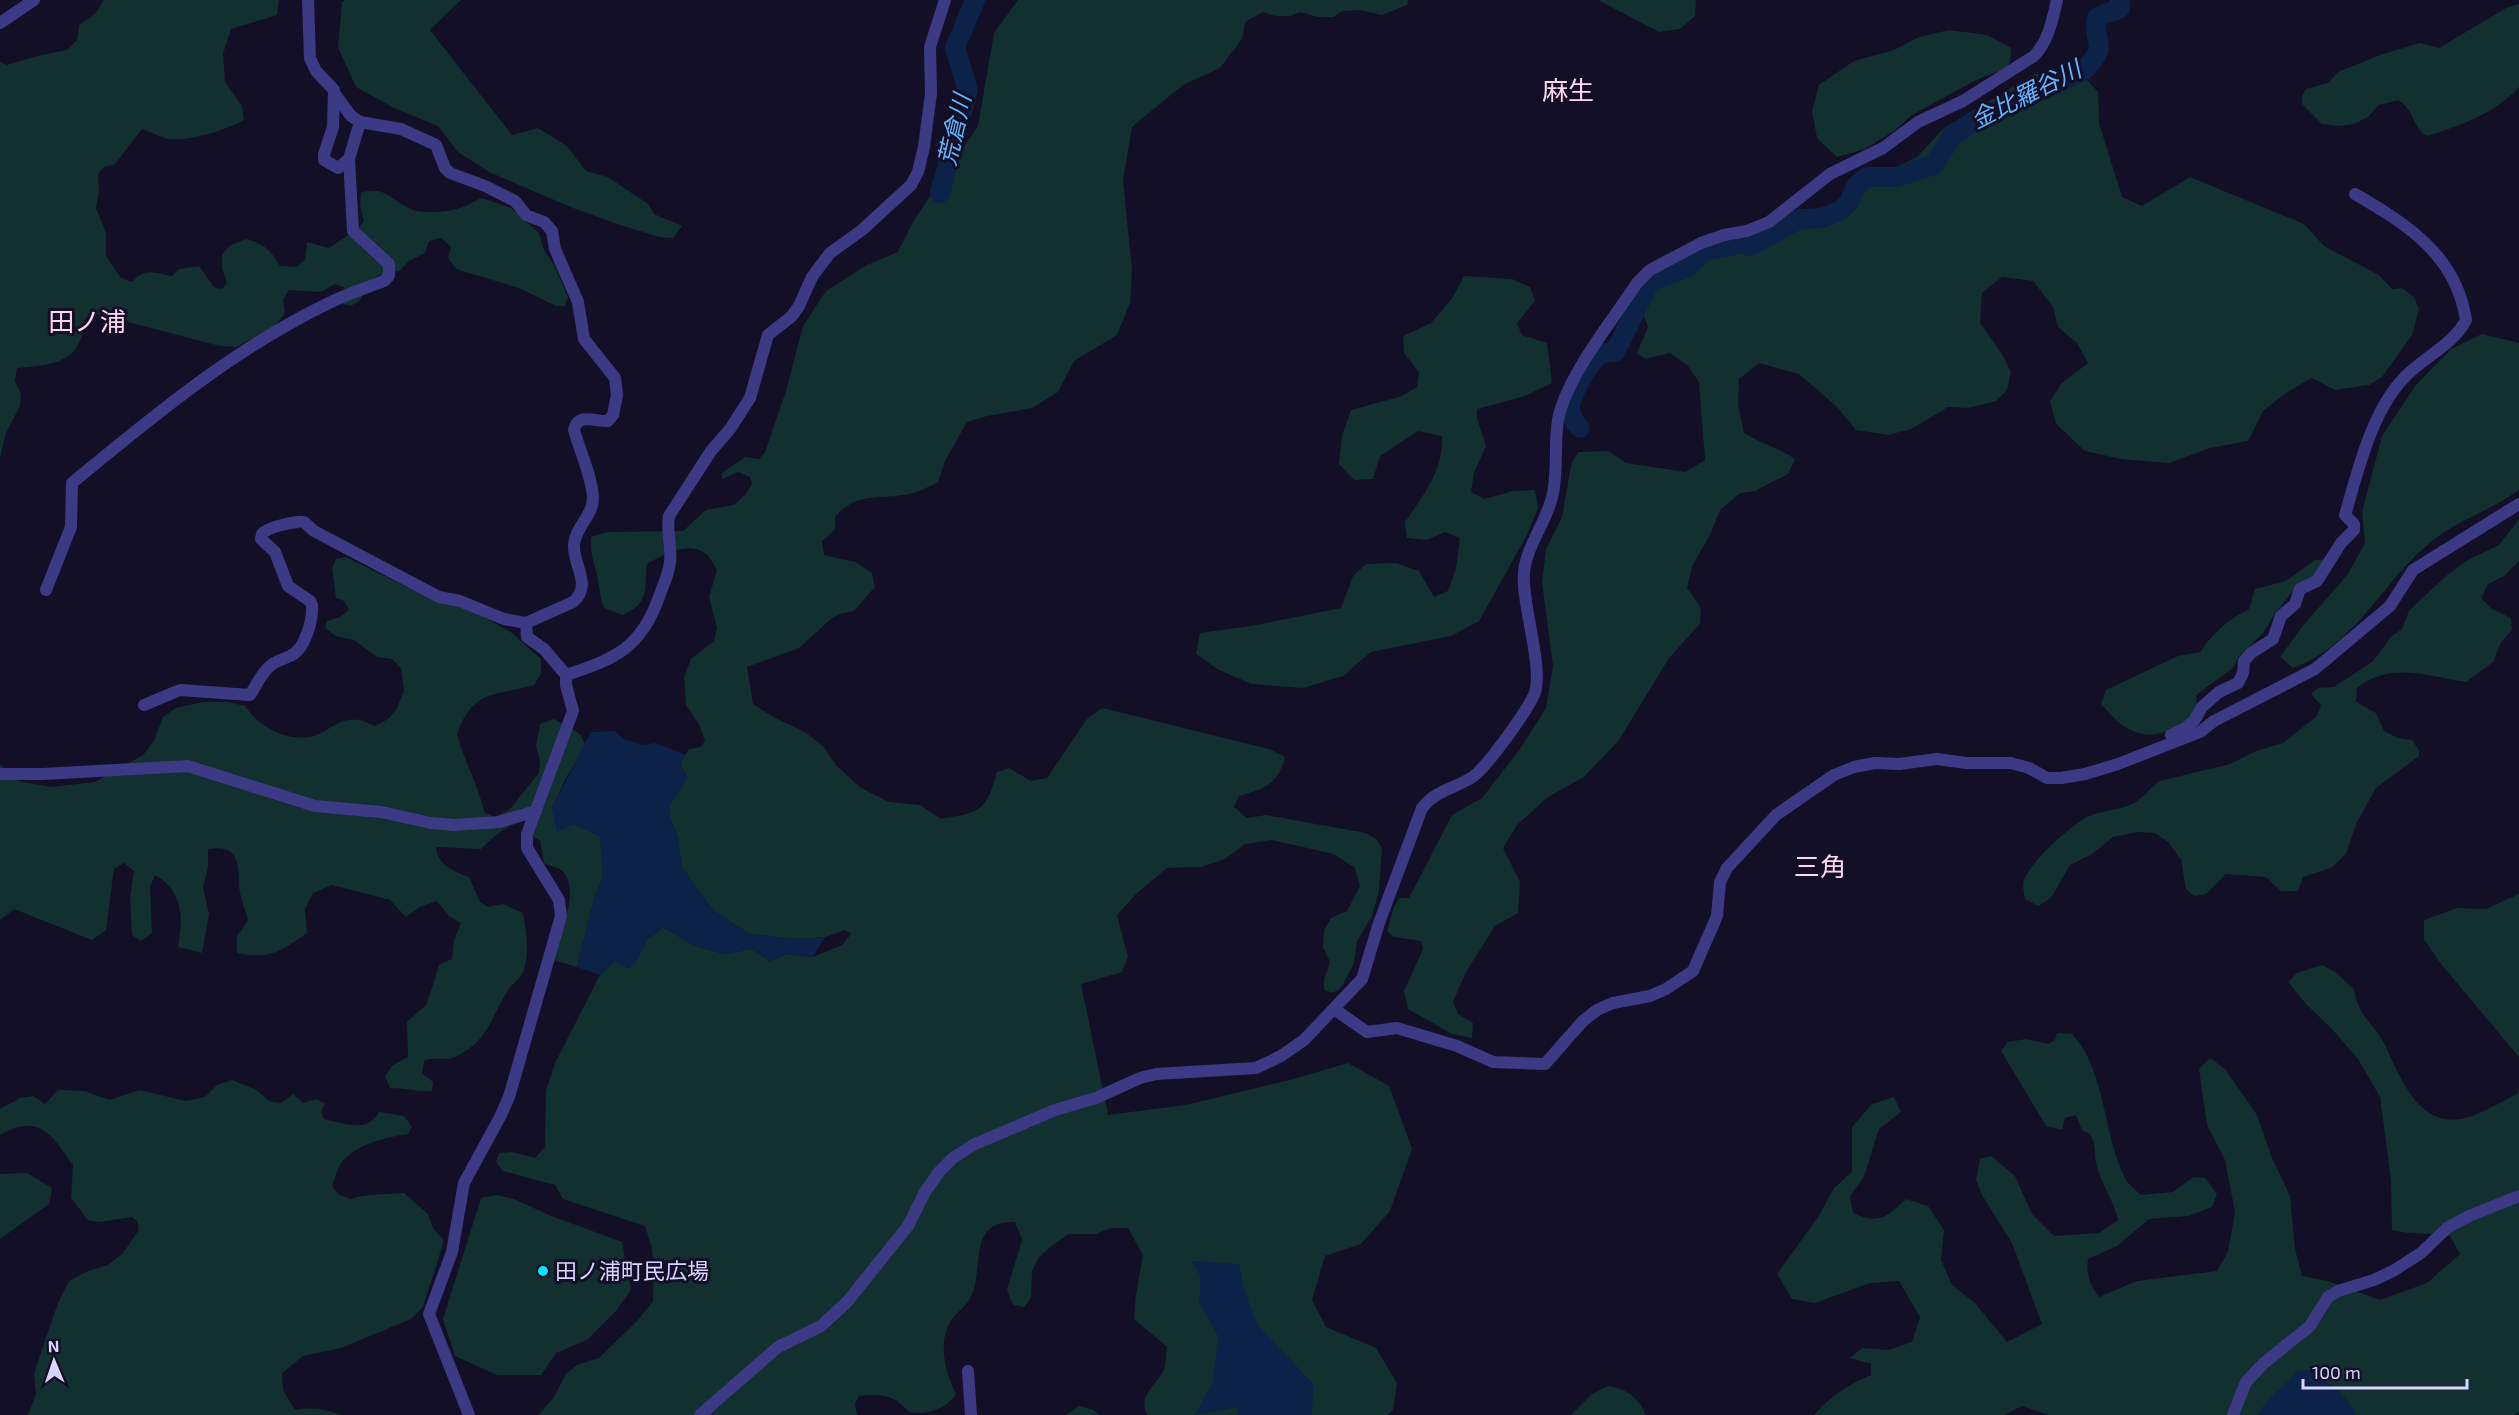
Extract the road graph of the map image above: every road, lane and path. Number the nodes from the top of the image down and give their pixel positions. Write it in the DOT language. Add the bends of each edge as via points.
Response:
graph roads {
  1 [pos="34,0"];
  2 [pos="308,0"];
  3 [pos="945,0"];
  4 [pos="2057,0"];
  5 [pos="0,23"];
  6 [pos="333,90"];
  7 [pos="360,122"];
  8 [pos="349,159"];
  9 [pos="2355,194"];
  10 [pos="2519,504"];
  11 [pos="46,590"];
  12 [pos="526,622"];
  13 [pos="566,675"];
  14 [pos="144,705"];
  15 [pos="2128,760"];
  16 [pos="0,774"];
  17 [pos="536,811"];
  18 [pos="1334,1009"];
  19 [pos="2519,1196"];
  20 [pos="968,1371"];
  21 [pos="470,1415"];
  22 [pos="700,1415"];
  23 [pos="971,1415"];
  24 [pos="2233,1415"];
  1 -- 5 [label="street"];
  2 -- 6 [label="street" via="310,58"];
  3 -- 13 [label="street" via="930,47 931,93 924,147 911,185 830,253 792,316 768,335 750,398 669,516 669,571 652,618 641,635 614,657"];
  4 -- 18 [label="street" via="2048,35 2034,56 1963,101 1918,122 1883,148 1830,174 1768,222 1701,243 1650,270 1638,283 1569,385 1558,420 1553,493 1524,575 1536,669 1535,693 1484,767 1428,800 1422,808 1362,979"];
  6 -- 7 [label="street" via="346,111"];
  6 -- 8 [label="street" via="333,126 324,160 338,168"];
  7 -- 8 [label="street"];
  7 -- 12 [label="street" via="401,129 436,145 450,173 505,196 526,215 544,222 552,231 555,249 575,293 584,339 615,378 617,395 608,421 587,418 575,424 574,430 593,499 574,547 582,591 573,602"];
  8 -- 11 [label="street" via="353,231 389,264 389,276 330,302 218,370 129,435 72,483 71,527"];
  9 -- 15 [label="street" via="2396,218 2440,258 2456,283 2466,320 2388,395 2361,460 2345,515 2354,524 2354,530 2341,543 2317,582 2300,589 2295,604 2282,616 2273,639 2244,661 2238,682 2219,692 2189,725 2133,752"];
  10 -- 15 [label="street" via="2413,570 2390,606 2315,669 2200,732"];
  12 -- 13 [label="street" via="526,637 544,649"];
  12 -- 14 [label="street" via="504,619 439,597 314,531 304,522 294,521 268,529 261,539 275,552 288,586 312,605 301,648 268,668 250,695 180,690"];
  13 -- 17 [label="street" via="573,711"];
  15 -- 18 [label="street" via="2061,778 2047,778 2011,763 1937,759 1875,763 1834,775 1776,815 1727,868 1720,882 1717,916 1693,971 1658,993 1597,1010 1545,1064 1493,1062 1457,1046 1397,1028 1367,1032"];
  16 -- 17 [label="street" via="188,766 315,806 381,812 431,823 499,822"];
  17 -- 21 [label="street" via="527,834 527,848 560,900 561,916 508,1097 464,1183 452,1252 429,1314"];
  18 -- 22 [label="street" via="1304,1040 1256,1068 1140,1078 973,1145 939,1172 908,1226 847,1302 821,1326 778,1347"];
  19 -- 24 [label="street" via="2447,1228 2421,1253 2393,1271 2328,1297 2310,1326 2246,1382"];
  20 -- 23 [label="street"];
}
